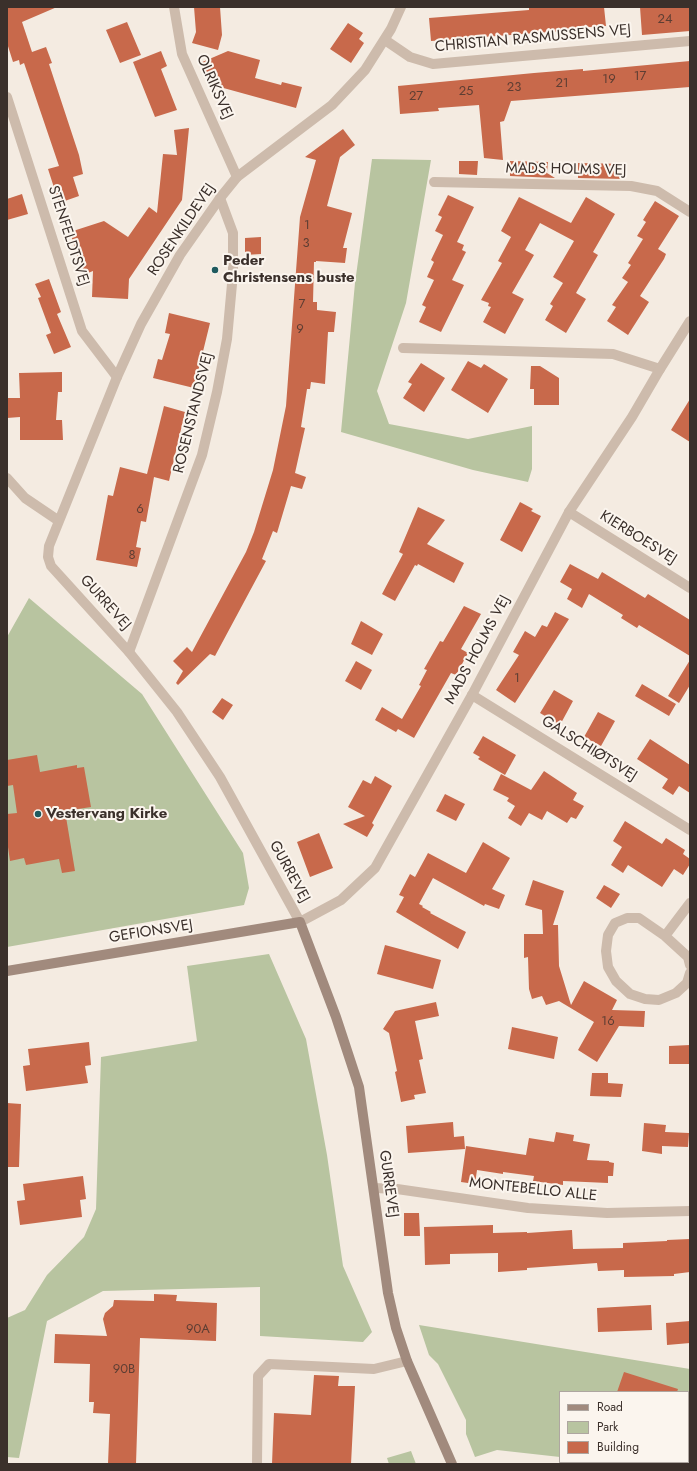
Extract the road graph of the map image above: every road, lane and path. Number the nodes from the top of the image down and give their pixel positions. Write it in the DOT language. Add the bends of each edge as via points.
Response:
graph roads {
  1 [pos="174,7"];
  2 [pos="400,7"];
  3 [pos="385,40"];
  4 [pos="690,41"];
  5 [pos="7,97"];
  6 [pos="237,177"];
  7 [pos="434,182"];
  8 [pos="220,198"];
  9 [pos="690,212"];
  10 [pos="690,321"];
  11 [pos="403,348"];
  12 [pos="660,369"];
  13 [pos="117,376"];
  14 [pos="7,478"];
  15 [pos="569,512"];
  16 [pos="59,521"];
  17 [pos="690,588"];
  18 [pos="129,652"];
  19 [pos="472,695"];
  20 [pos="690,830"];
  21 [pos="690,903"];
  22 [pos="300,922"];
  23 [pos="665,936"];
  24 [pos="690,965"];
  25 [pos="7,971"];
  26 [pos="690,974"];
  27 [pos="374,1188"];
  28 [pos="690,1210"];
  29 [pos="407,1361"];
  30 [pos="256,1464"];
  31 [pos="452,1464"];
  1 -- 6 [label="street, OLRIKSVEJ" via="182,54"];
  2 -- 3 [label="street, ROSENKILDEVEJ"];
  3 -- 4 [label="street, CHRISTIAN RASMUSSENS VEJ" via="410,57 433,64"];
  3 -- 6 [label="street, ROSENKILDEVEJ" via="365,70 332,105"];
  5 -- 13 [label="street, STENFELDTSVEJ" via="82,331"];
  6 -- 8 [label="street, ROSENKILDEVEJ"];
  7 -- 9 [label="street, MADS HOLMS VEJ" via="631,186 657,191"];
  8 -- 13 [label="street, ROSENKILDEVEJ" via="180,255 141,324"];
  8 -- 18 [label="street, ROSENSTANDSVEJ" via="233,233 233,273 227,338 217,392 202,455"];
  10 -- 12 [label="street, MADS HOLMS VEJ"];
  11 -- 12 [label="street" via="613,354"];
  12 -- 15 [label="street, MADS HOLMS VEJ" via="632,417"];
  13 -- 16 [label="street, ROSENKILDEVEJ"];
  14 -- 16 [label="street" via="25,498"];
  15 -- 17 [label="street, KIERBOESVEJ"];
  15 -- 19 [label="street, MADS HOLMS VEJ"];
  16 -- 18 [label="street, GURREVEJ" via="49,546 48,557 51,566"];
  18 -- 22 [label="street, GURREVEJ" via="177,712 220,777"];
  19 -- 20 [label="street, GALSCHIØTSVEJ"];
  19 -- 22 [label="street, MADS HOLMS VEJ" via="375,868 341,900"];
  21 -- 23 [label="street"];
  22 -- 25 [label="main road, GEFIONSVEJ"];
  22 -- 27 [label="main road, GURREVEJ" via="336,1016 359,1087"];
  23 -- 24 [label="street" via="688,957"];
  23 -- 26 [label="street" via="639,918 627,918 615,923 608,935 606,952 608,967 616,982 630,994 659,1000 687,983"];
  27 -- 28 [label="street, MONTEBELLO ALLE" via="398,1189 528,1208 607,1213"];
  27 -- 29 [label="main road, GURREVEJ" via="388,1293"];
  29 -- 30 [label="street" via="374,1369 270,1364 258,1376"];
  29 -- 31 [label="main road, GURREVEJ"];
}
